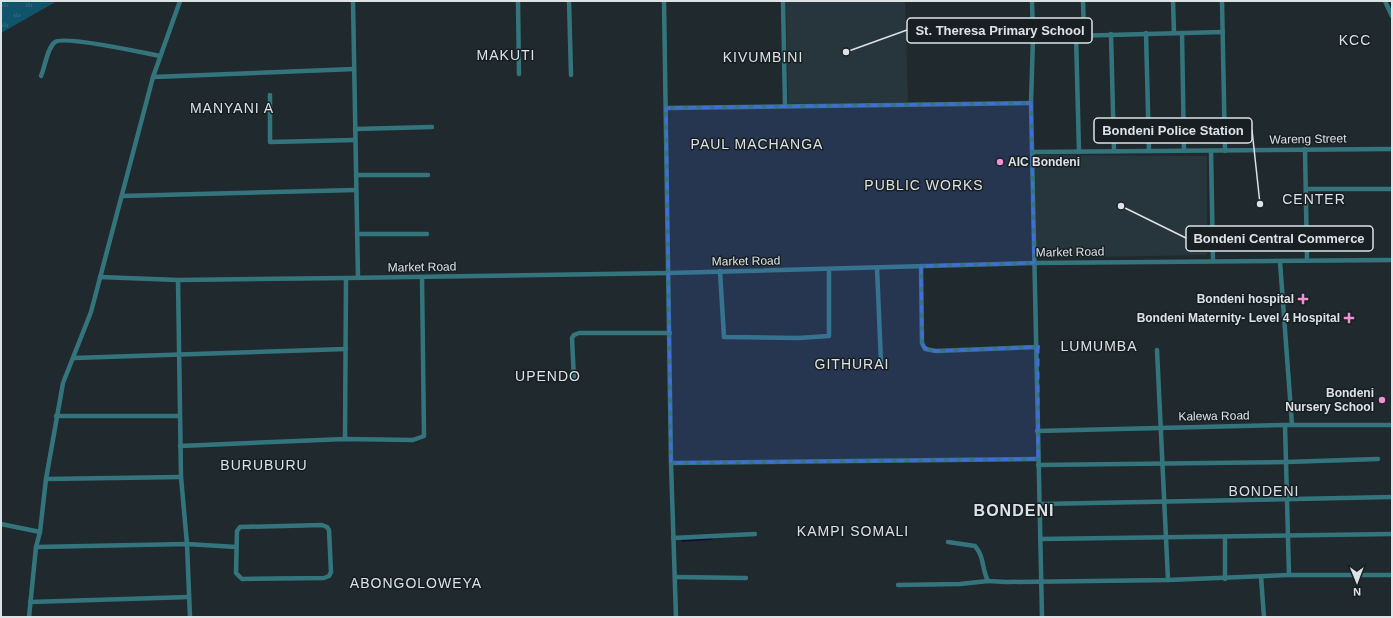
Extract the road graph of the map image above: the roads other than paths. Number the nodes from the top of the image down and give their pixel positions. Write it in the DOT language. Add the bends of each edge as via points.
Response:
graph roads {
  1 [pos="180,1"];
  2 [pos="353,1"];
  3 [pos="518,1"];
  4 [pos="569,1"];
  5 [pos="664,1"];
  6 [pos="783,1"];
  7 [pos="1032,1"];
  8 [pos="1083,1"];
  9 [pos="1173,1"];
  10 [pos="1222,1"];
  11 [pos="1385,1"];
  12 [pos="1392,16"];
  13 [pos="1223,32"];
  14 [pos="1146,33"];
  15 [pos="1174,33"];
  16 [pos="1182,33"];
  17 [pos="1084,34"];
  18 [pos="1111,34"];
  19 [pos="1076,35"];
  20 [pos="1033,37"];
  21 [pos="160,56"];
  22 [pos="354,69"];
  23 [pos="519,74"];
  24 [pos="571,75"];
  25 [pos="42,76"];
  26 [pos="153,77"];
  27 [pos="270,95"];
  28 [pos="1031,103"];
  29 [pos="785,106"];
  30 [pos="666,108"];
  31 [pos="432,127"];
  32 [pos="355,130"];
  33 [pos="355,140"];
  34 [pos="1305,149"];
  35 [pos="1392,149"];
  36 [pos="1114,151"];
  37 [pos="1149,151"];
  38 [pos="1184,151"];
  39 [pos="1211,151"];
  40 [pos="1225,151"];
  41 [pos="1033,152"];
  42 [pos="1079,152"];
  43 [pos="356,175"];
  44 [pos="428,175"];
  45 [pos="1306,189"];
  46 [pos="1392,189"];
  47 [pos="356,190"];
  48 [pos="122,196"];
  49 [pos="357,234"];
  50 [pos="427,234"];
  51 [pos="1307,260"];
  52 [pos="1392,260"];
  53 [pos="1213,261"];
  54 [pos="1280,262"];
  55 [pos="1034,263"];
  56 [pos="921,266"];
  57 [pos="877,268"];
  58 [pos="829,269"];
  59 [pos="720,271"];
  60 [pos="669,273"];
  61 [pos="100,276"];
  62 [pos="422,277"];
  63 [pos="346,278"];
  64 [pos="358,278"];
  65 [pos="178,280"];
  66 [pos="670,333"];
  67 [pos="1038,347"];
  68 [pos="346,349"];
  69 [pos="1157,350"];
  70 [pos="179,353"];
  71 [pos="74,358"];
  72 [pos="881,362"];
  73 [pos="574,380"];
  74 [pos="56,416"];
  75 [pos="179,416"];
  76 [pos="1285,425"];
  77 [pos="1292,425"];
  78 [pos="1392,425"];
  79 [pos="1160,428"];
  80 [pos="1038,431"];
  81 [pos="345,439"];
  82 [pos="180,446"];
  83 [pos="1038,458"];
  84 [pos="1378,459"];
  85 [pos="1286,462"];
  86 [pos="671,463"];
  87 [pos="1162,464"];
  88 [pos="1038,465"];
  89 [pos="181,477"];
  90 [pos="46,479"];
  91 [pos="1392,497"];
  92 [pos="1287,499"];
  93 [pos="1165,501"];
  94 [pos="1039,504"];
  95 [pos="1,524"];
  96 [pos="40,532"];
  97 [pos="755,534"];
  98 [pos="1392,534"];
  99 [pos="1287,536"];
  100 [pos="1167,537"];
  101 [pos="1225,537"];
  102 [pos="673,538"];
  103 [pos="1040,539"];
  104 [pos="948,542"];
  105 [pos="188,544"];
  106 [pos="36,547"];
  107 [pos="236,548"];
  108 [pos="1289,575"];
  109 [pos="1392,575"];
  110 [pos="675,577"];
  111 [pos="1261,577"];
  112 [pos="746,578"];
  113 [pos="1225,579"];
  114 [pos="988,580"];
  115 [pos="1168,580"];
  116 [pos="1041,582"];
  117 [pos="898,585"];
  118 [pos="189,597"];
  119 [pos="30,602"];
  120 [pos="29,617"];
  121 [pos="190,617"];
  122 [pos="676,617"];
  123 [pos="1042,617"];
  124 [pos="1264,617"];
  1 -- 21 [label="street"];
  2 -- 22 [label="street"];
  3 -- 23 [label="street"];
  4 -- 24 [label="street"];
  5 -- 30 [label="street"];
  6 -- 29 [label="street"];
  7 -- 20 [label="street"];
  8 -- 17 [label="street"];
  9 -- 15 [label="street"];
  10 -- 13 [label="street"];
  11 -- 12 [label="street"];
  13 -- 16 [label="street"];
  13 -- 40 [label="street"];
  14 -- 15 [label="street"];
  14 -- 18 [label="street"];
  14 -- 37 [label="street"];
  15 -- 16 [label="street"];
  16 -- 38 [label="street"];
  17 -- 18 [label="street"];
  17 -- 19 [label="street"];
  18 -- 36 [label="street"];
  19 -- 20 [label="street"];
  19 -- 42 [label="street"];
  20 -- 28 [label="street"];
  21 -- 25 [label="street" via="76,40 60,40 53,45"];
  21 -- 26 [label="street"];
  22 -- 26 [label="street"];
  22 -- 32 [label="street"];
  26 -- 48 [label="street"];
  27 -- 33 [label="street" via="270,142"];
  28 -- 29 [label="street"];
  28 -- 41 [label="street"];
  29 -- 30 [label="street"];
  30 -- 60 [label="street"];
  31 -- 32 [label="street"];
  32 -- 33 [label="street"];
  33 -- 43 [label="street"];
  34 -- 35 [label="street, Wareng Street"];
  34 -- 40 [label="street, Wareng Street"];
  34 -- 45 [label="street"];
  36 -- 37 [label="street, Wareng Street"];
  36 -- 42 [label="street, Wareng Street"];
  37 -- 38 [label="street, Wareng Street"];
  38 -- 39 [label="street, Wareng Street"];
  39 -- 40 [label="street, Wareng Street"];
  39 -- 53 [label="street"];
  41 -- 42 [label="street, Wareng Street"];
  41 -- 55 [label="street"];
  43 -- 44 [label="street"];
  43 -- 47 [label="street"];
  45 -- 46 [label="street"];
  45 -- 51 [label="street"];
  47 -- 48 [label="street"];
  47 -- 49 [label="street"];
  48 -- 61 [label="street"];
  49 -- 50 [label="street"];
  49 -- 64 [label="street"];
  51 -- 52 [label="street, Market Road"];
  51 -- 54 [label="street, Market Road"];
  53 -- 54 [label="street, Market Road"];
  53 -- 55 [label="street, Market Road"];
  54 -- 77 [label="street"];
  55 -- 56 [label="street, Market Road"];
  55 -- 67 [label="street"];
  56 -- 57 [label="street, Market Road"];
  56 -- 67 [label="street" via="922,343 925,349 936,351"];
  57 -- 58 [label="street, Market Road"];
  57 -- 72 [label="street"];
  58 -- 59 [label="street, Market Road"];
  58 -- 59 [label="street" via="829,336 798,338 724,336"];
  59 -- 60 [label="street, Market Road"];
  60 -- 62 [label="street, Market Road"];
  60 -- 66 [label="street"];
  61 -- 65 [label="street, Market Road"];
  61 -- 71 [label="street" via="92,312"];
  62 -- 64 [label="street, Market Road"];
  62 -- 81 [label="street" via="424,436 413,440"];
  63 -- 64 [label="street, Market Road"];
  63 -- 65 [label="street, Market Road"];
  63 -- 68 [label="street"];
  65 -- 70 [label="street"];
  66 -- 73 [label="street" via="574,335"];
  66 -- 86 [label="street"];
  67 -- 80 [label="street"];
  68 -- 70 [label="street"];
  68 -- 81 [label="street"];
  69 -- 79 [label="street"];
  70 -- 71 [label="street"];
  70 -- 75 [label="street"];
  71 -- 74 [label="street" via="63,383"];
  74 -- 75 [label="street"];
  74 -- 90 [label="street"];
  75 -- 82 [label="street"];
  76 -- 77 [label="street, Kalewa Road"];
  76 -- 79 [label="street, Kalewa Road"];
  76 -- 85 [label="street"];
  77 -- 78 [label="street, Kalewa Road"];
  79 -- 80 [label="street, Kalewa Road"];
  79 -- 87 [label="street"];
  80 -- 83 [label="street"];
  81 -- 82 [label="street"];
  82 -- 89 [label="street"];
  83 -- 86 [label="street"];
  83 -- 88 [label="street"];
  84 -- 85 [label="street"];
  85 -- 87 [label="street"];
  85 -- 92 [label="street"];
  86 -- 102 [label="street"];
  87 -- 88 [label="street"];
  87 -- 93 [label="street"];
  88 -- 94 [label="street"];
  89 -- 90 [label="street"];
  89 -- 105 [label="street"];
  90 -- 96 [label="street"];
  91 -- 92 [label="street"];
  92 -- 93 [label="street"];
  92 -- 99 [label="street"];
  93 -- 94 [label="street"];
  93 -- 100 [label="street"];
  94 -- 103 [label="street"];
  95 -- 96 [label="street"];
  96 -- 106 [label="street"];
  97 -- 102 [label="street"];
  98 -- 99 [label="street"];
  99 -- 101 [label="street"];
  99 -- 108 [label="street"];
  100 -- 101 [label="street"];
  100 -- 103 [label="street"];
  100 -- 115 [label="street"];
  101 -- 113 [label="street"];
  102 -- 110 [label="street"];
  103 -- 116 [label="street"];
  104 -- 114 [label="street" via="975,546 981,553"];
  105 -- 106 [label="street"];
  105 -- 107 [label="street"];
  105 -- 118 [label="street"];
  106 -- 119 [label="street"];
  107 -- 107 [label="street" via="237,531 240,527 322,525 329,530 331,572 324,578 242,579 236,573"];
  108 -- 109 [label="street"];
  108 -- 111 [label="street"];
  110 -- 112 [label="street"];
  110 -- 122 [label="street"];
  111 -- 113 [label="street"];
  111 -- 124 [label="street"];
  113 -- 115 [label="street"];
  114 -- 116 [label="street"];
  114 -- 117 [label="street" via="960,584"];
  115 -- 116 [label="street"];
  116 -- 123 [label="street"];
  118 -- 119 [label="street"];
  118 -- 121 [label="street"];
  119 -- 120 [label="street"];
}
